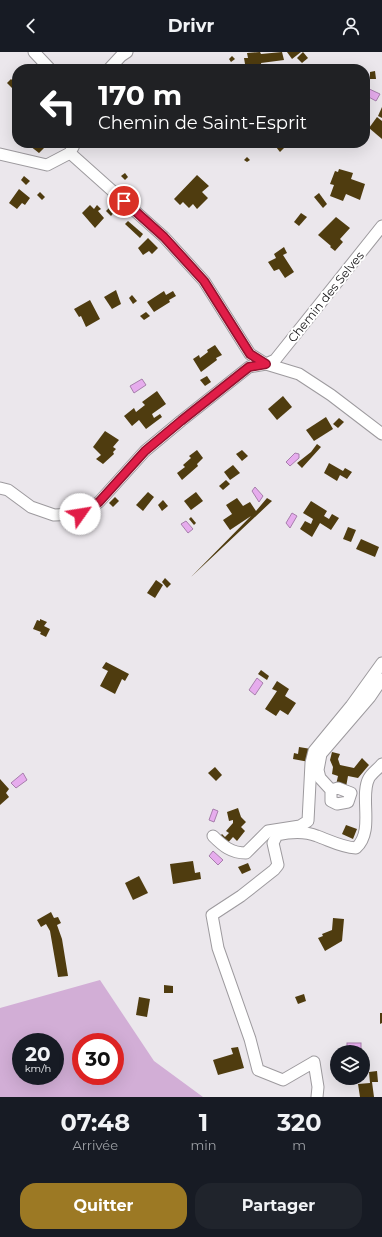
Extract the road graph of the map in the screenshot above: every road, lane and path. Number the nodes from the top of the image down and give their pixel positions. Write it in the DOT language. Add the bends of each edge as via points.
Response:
graph roads {
  1 [pos="34,52"];
  2 [pos="127,52"];
  3 [pos="45,64"];
  4 [pos="113,64"];
  5 [pos="73,148"];
  6 [pos="0,154"];
  7 [pos="382,226"];
  8 [pos="266,364"];
  9 [pos="382,434"];
  10 [pos="0,488"];
  11 [pos="382,663"];
  12 [pos="382,679"];
  13 [pos="382,764"];
  14 [pos="331,790"];
  15 [pos="213,836"];
  16 [pos="318,1097"];
  1 -- 3 [label="street"];
  2 -- 4 [label="street"];
  5 -- 6 [label="street" via="47,165"];
  5 -- 8 [label="street" via="164,237 204,281 250,354"];
  7 -- 8 [label="street, Chemin des Selves" via="287,346 275,360"];
  8 -- 9 [label="street" via="299,374"];
  8 -- 10 [label="street" via="249,367 181,421 145,451 99,502 80,514 54,515 31,507 8,490"];
  11 -- 15 [label="street" via="314,751 308,820 300,826 268,831 246,853 226,849"];
  12 -- 14 [label="street" via="321,754 320,778"];
  13 -- 16 [label="street" via="369,779 364,830 361,843 356,848 343,847 316,835 277,835 273,843 278,865 274,870 212,915 218,948 250,1039 258,1070 282,1080 314,1062"];
}
